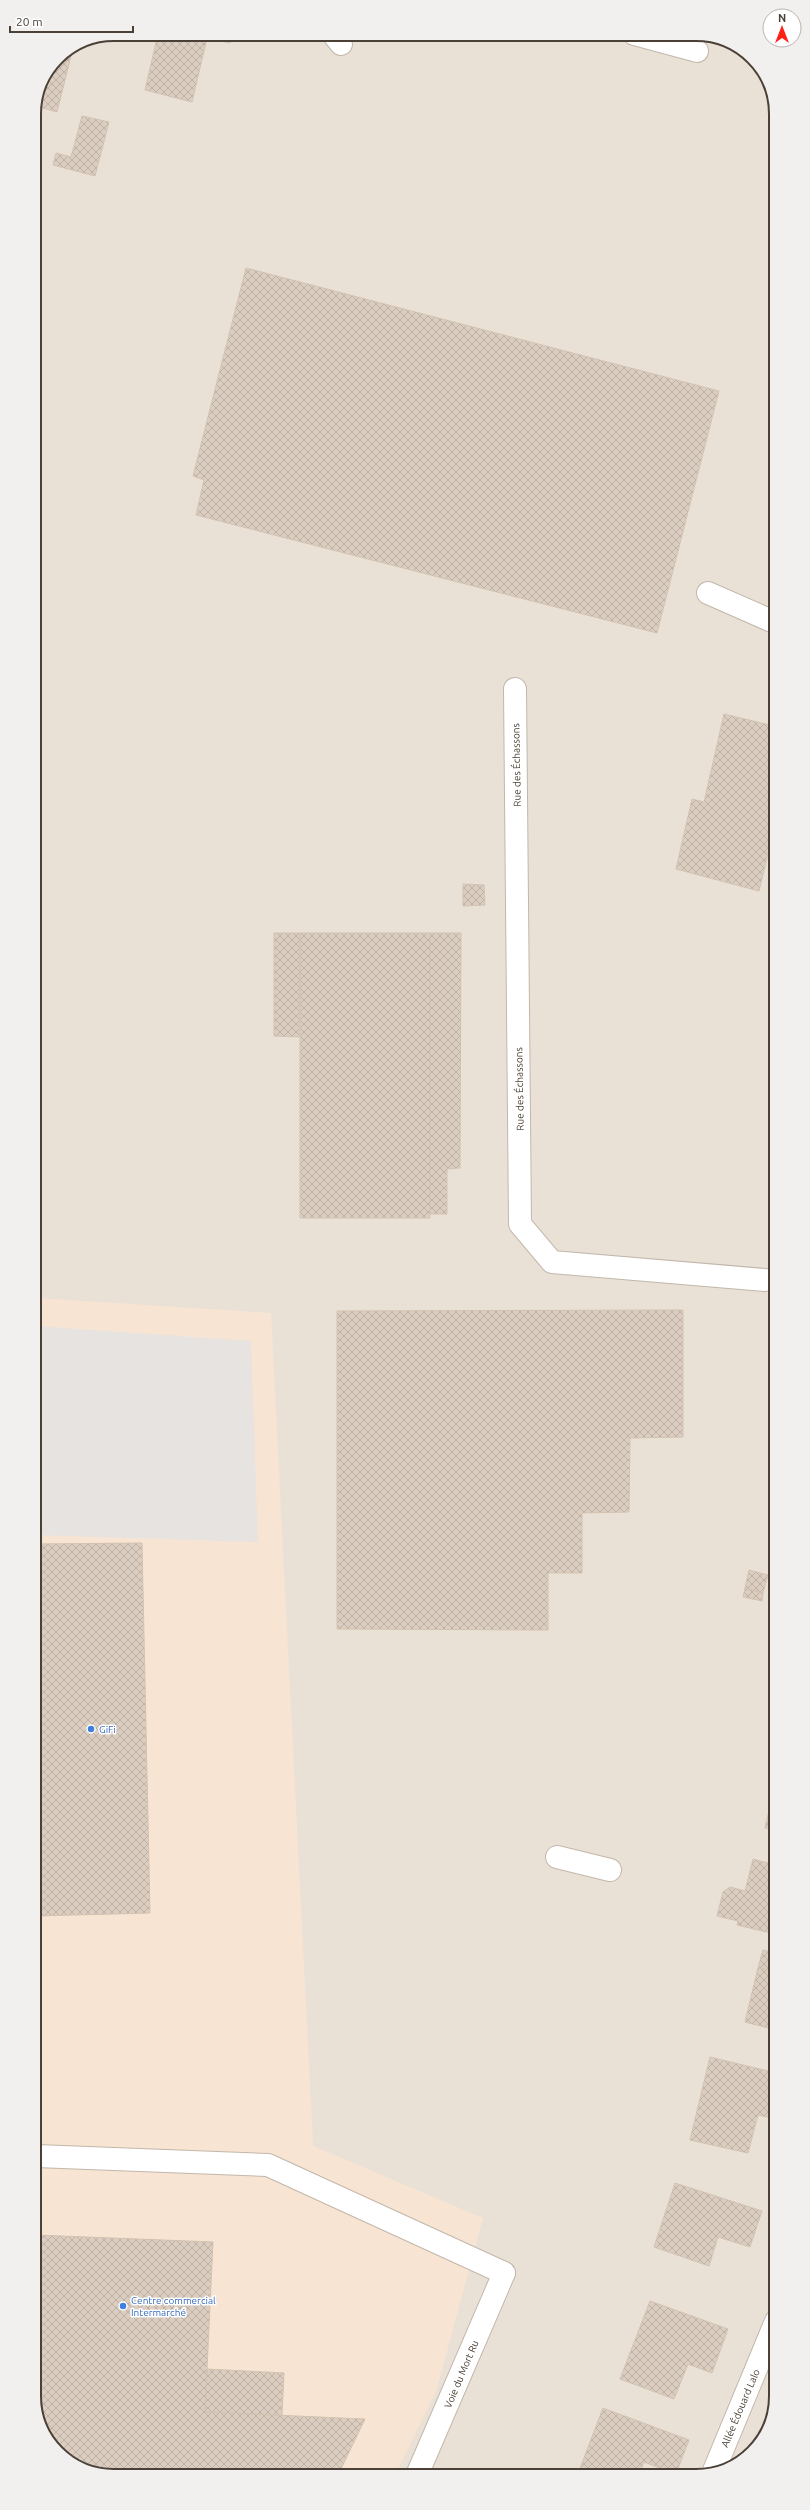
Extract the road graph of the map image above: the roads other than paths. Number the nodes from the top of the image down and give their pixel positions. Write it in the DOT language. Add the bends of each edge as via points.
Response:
graph roads {
  1 [pos="660,41"];
  2 [pos="697,51"];
  3 [pos="708,593"];
  4 [pos="769,620"];
  5 [pos="515,689"];
  6 [pos="765,1280"];
  7 [pos="557,1857"];
  8 [pos="610,1870"];
  9 [pos="41,2156"];
  10 [pos="769,2338"];
  11 [pos="715,2467"];
  12 [pos="420,2469"];
  1 -- 2 [label="street"];
  3 -- 4 [label="street"];
  5 -- 6 [label="street, Rue des Échassons" via="520,1224 552,1262"];
  7 -- 8 [label="street"];
  9 -- 12 [label="street, Voie du Mort Ru" via="268,2165 504,2273"];
  10 -- 11 [label="street, Allée Édouard Lalo"];
}
